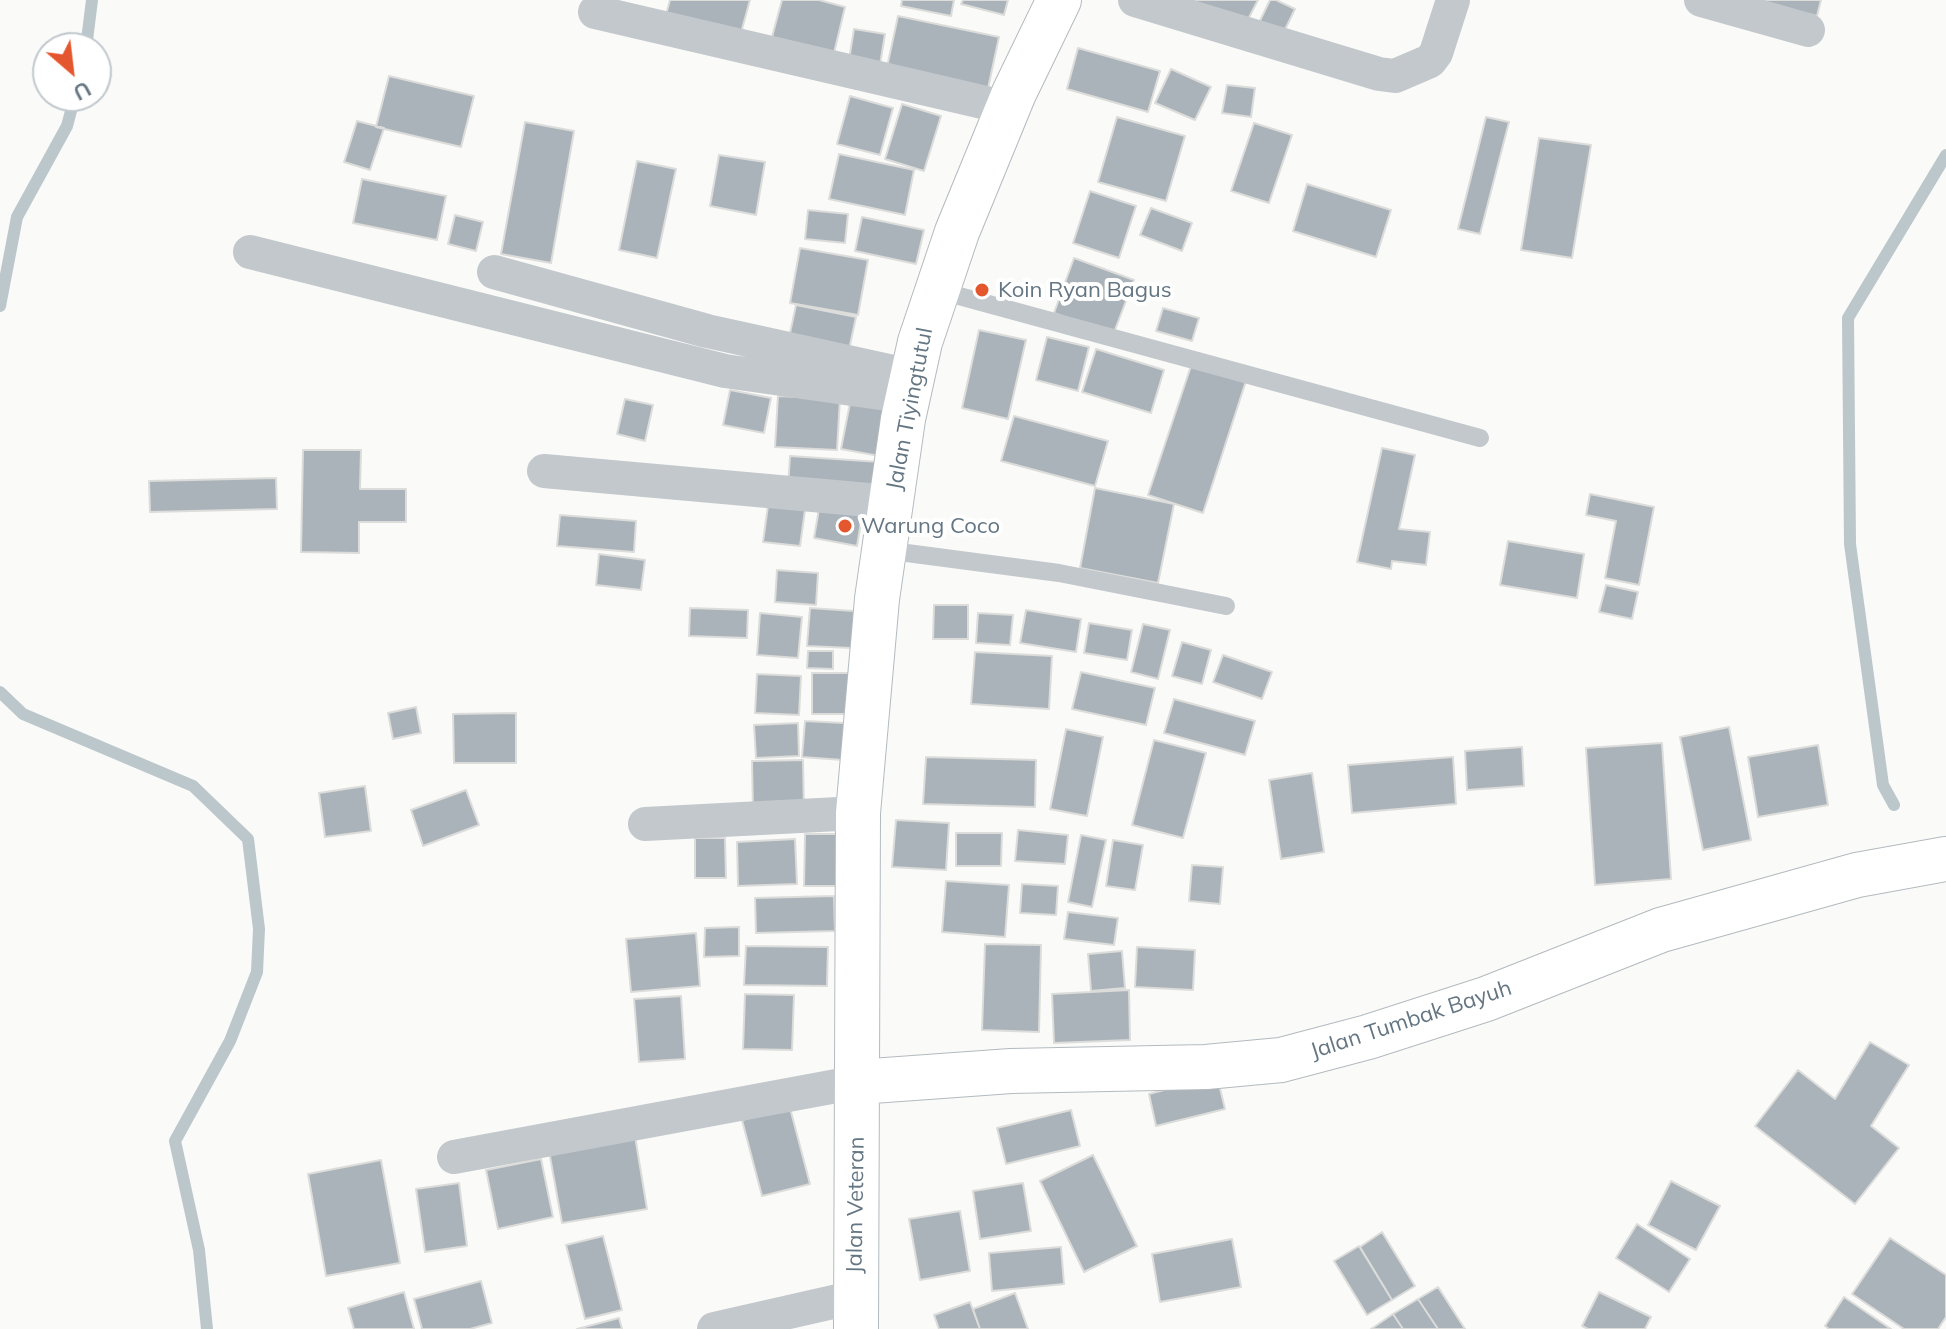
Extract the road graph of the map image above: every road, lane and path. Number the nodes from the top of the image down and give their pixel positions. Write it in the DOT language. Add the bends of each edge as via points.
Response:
graph roads {
  1 [pos="1059,0"];
  2 [pos="1135,0"];
  3 [pos="1453,0"];
  4 [pos="1701,0"];
  5 [pos="595,12"];
  6 [pos="1808,30"];
  7 [pos="1008,108"];
  8 [pos="250,252"];
  9 [pos="494,272"];
  10 [pos="937,290"];
  11 [pos="910,386"];
  12 [pos="1480,438"];
  13 [pos="544,471"];
  14 [pos="891,502"];
  15 [pos="884,550"];
  16 [pos="1226,606"];
  17 [pos="858,813"];
  18 [pos="645,824"];
  19 [pos="1946,859"];
  20 [pos="858,1082"];
  21 [pos="454,1157"];
  22 [pos="855,1313"];
  23 [pos="714,1329"];
  1 -- 7 [label="street, Jalan Tiyingtutul"];
  2 -- 3 [label="street" via="1395,76 1430,61"];
  4 -- 6 [label="street"];
  5 -- 7 [label="street"];
  7 -- 10 [label="street, Jalan Tiyingtutul"];
  8 -- 11 [label="street" via="725,371"];
  9 -- 11 [label="street"];
  10 -- 11 [label="street, Jalan Tiyingtutul"];
  10 -- 12 [label="lane"];
  11 -- 14 [label="street, Jalan Tiyingtutul"];
  13 -- 14 [label="street"];
  14 -- 15 [label="street, Jalan Tiyingtutul"];
  15 -- 16 [label="lane" via="1059,573"];
  15 -- 17 [label="street, Jalan Tiyingtutul"];
  17 -- 18 [label="street"];
  17 -- 20 [label="street, Jalan Tiyingtutul"];
  19 -- 20 [label="street, Jalan Tumbak Bayuh" via="1857,875 1661,930 1486,999 1281,1060"];
  20 -- 21 [label="street"];
  20 -- 22 [label="street, Jalan Veteran"];
  22 -- 23 [label="street"];
}
